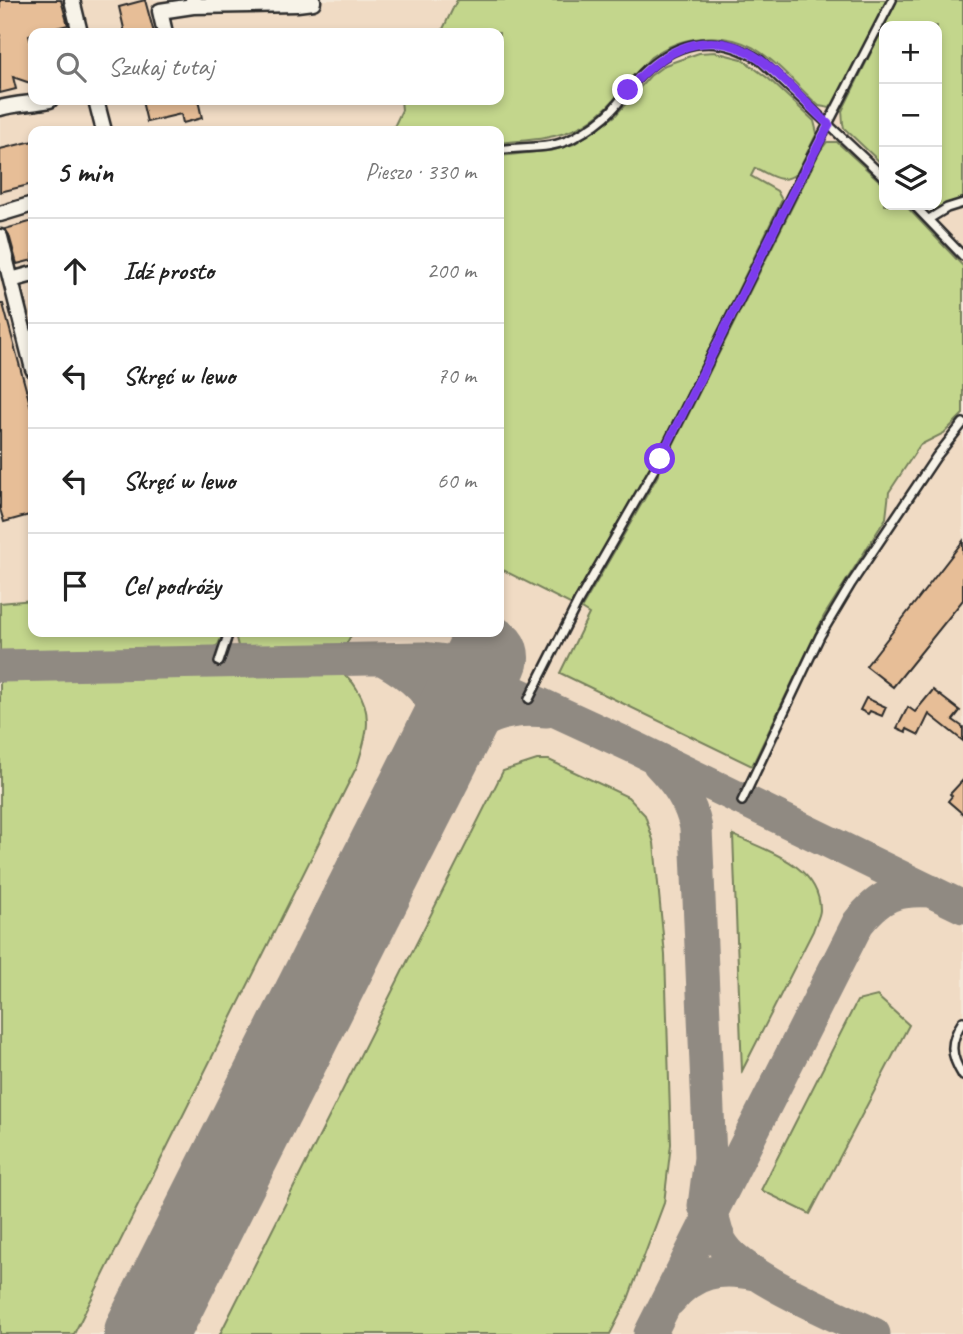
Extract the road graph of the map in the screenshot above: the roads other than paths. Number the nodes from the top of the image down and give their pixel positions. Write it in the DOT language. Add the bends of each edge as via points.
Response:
graph roads {
  1 [pos="72,0"];
  2 [pos="313,0"];
  3 [pos="892,0"];
  4 [pos="193,3"];
  5 [pos="79,28"];
  6 [pos="164,28"];
  7 [pos="28,104"];
  8 [pos="97,105"];
  9 [pos="0,108"];
  10 [pos="829,125"];
  11 [pos="103,126"];
  12 [pos="504,150"];
  13 [pos="879,172"];
  14 [pos="963,203"];
  15 [pos="28,206"];
  16 [pos="919,210"];
  17 [pos="0,214"];
  18 [pos="929,219"];
  19 [pos="0,237"];
  20 [pos="963,256"];
  21 [pos="28,275"];
  22 [pos="11,280"];
  23 [pos="28,349"];
  24 [pos="963,423"];
  25 [pos="227,637"];
  26 [pos="219,662"];
  27 [pos="529,699"];
  28 [pos="741,801"];
  29 [pos="963,1021"];
  30 [pos="963,1076"];
  1 -- 5 [label="street"];
  2 -- 4 [label="street" via="297,4"];
  3 -- 10 [label="lane"];
  4 -- 6 [label="street" via="160,11"];
  7 -- 9 [label="street"];
  8 -- 11 [label="street"];
  10 -- 12 [label="lane" via="760,60 732,46 704,43 662,58 610,113 571,139"];
  10 -- 13 [label="lane"];
  10 -- 27 [label="lane" via="660,459"];
  14 -- 18 [label="lane"];
  15 -- 17 [label="street"];
  16 -- 18 [label="lane"];
  18 -- 20 [label="lane"];
  19 -- 22 [label="street"];
  21 -- 22 [label="street"];
  22 -- 23 [label="street"];
  24 -- 28 [label="lane" via="820,635"];
  25 -- 26 [label="lane"];
  29 -- 30 [label="lane" via="954,1035 953,1048"];
}
